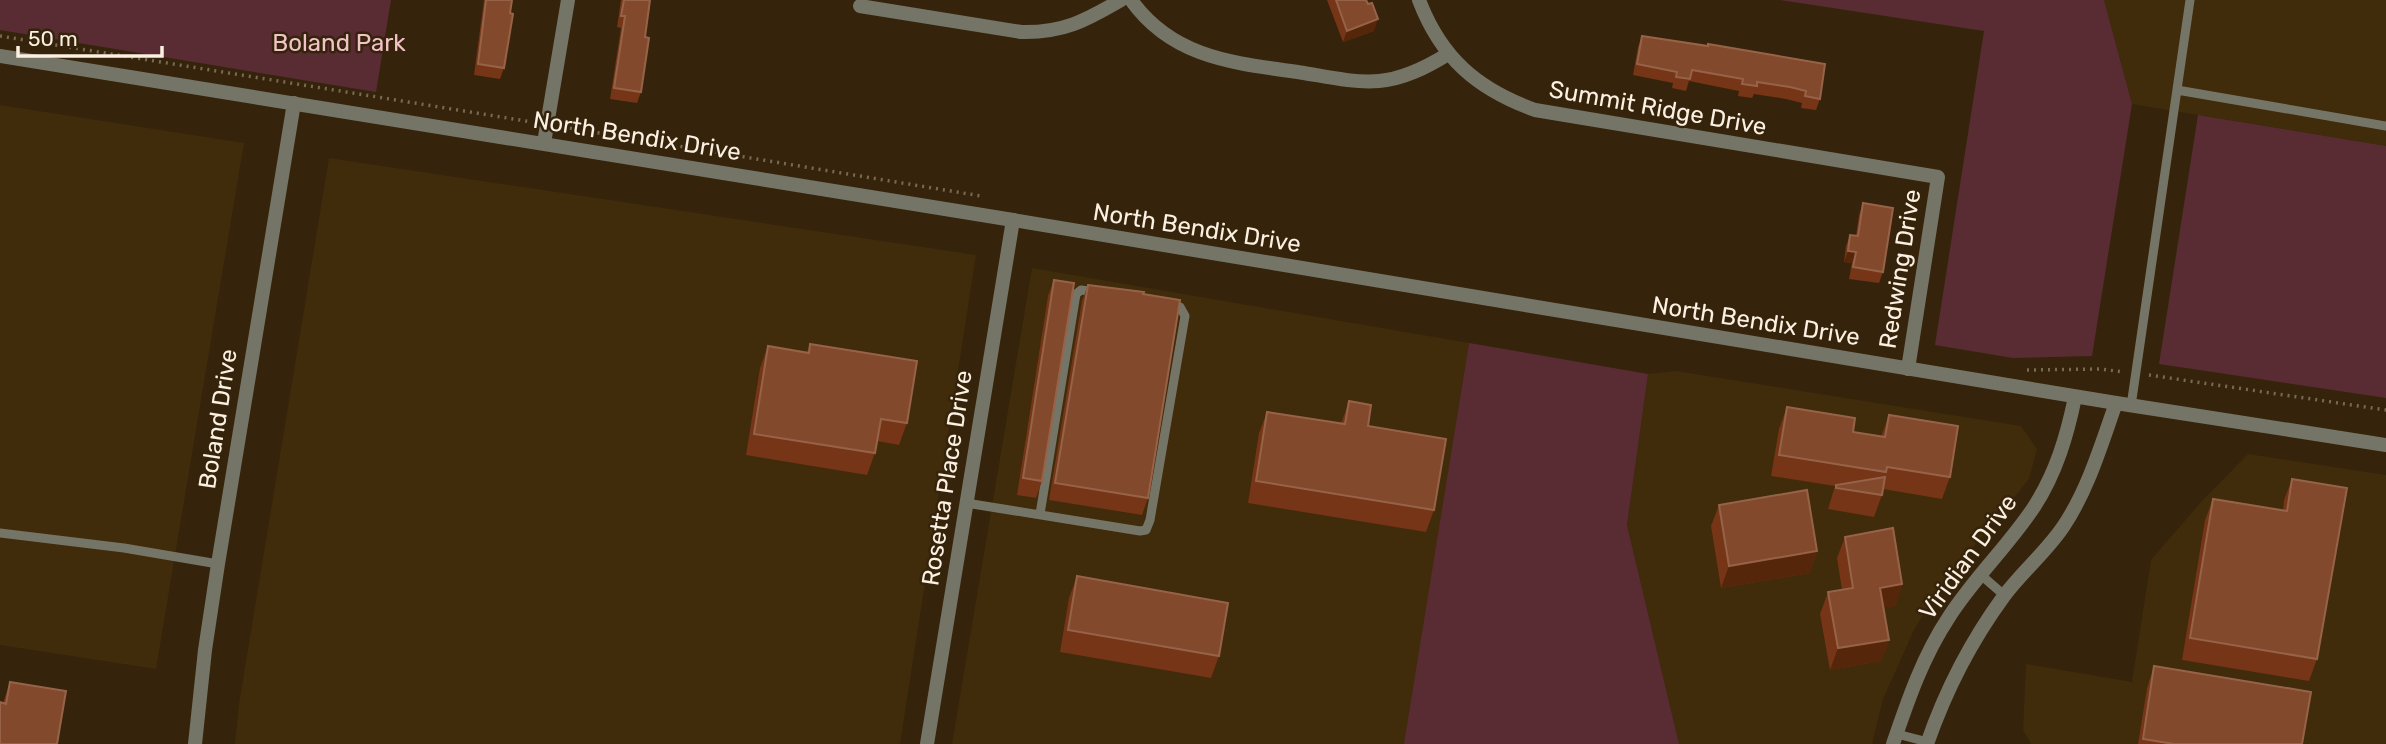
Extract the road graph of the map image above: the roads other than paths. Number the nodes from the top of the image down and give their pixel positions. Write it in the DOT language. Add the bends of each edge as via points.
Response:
graph roads {
  1 [pos="568,0"];
  2 [pos="1121,0"];
  3 [pos="1131,0"];
  4 [pos="1419,0"];
  5 [pos="2190,0"];
  6 [pos="860,6"];
  7 [pos="1448,54"];
  8 [pos="0,56"];
  9 [pos="2177,90"];
  10 [pos="294,103"];
  11 [pos="2386,126"];
  12 [pos="544,143"];
  13 [pos="1938,177"];
  14 [pos="1013,220"];
  15 [pos="1102,293"];
  16 [pos="1160,303"];
  17 [pos="1908,369"];
  18 [pos="2075,397"];
  19 [pos="2123,405"];
  20 [pos="2386,445"];
  21 [pos="966,503"];
  22 [pos="1040,514"];
  23 [pos="0,533"];
  24 [pos="218,564"];
  25 [pos="1980,575"];
  26 [pos="2004,595"];
  27 [pos="1895,739"];
  28 [pos="1927,743"];
  29 [pos="195,744"];
  30 [pos="927,744"];
  1 -- 12 [label="street"];
  2 -- 6 [label="street" via="1071,27 1039,32"];
  3 -- 7 [label="street" via="1156,29 1177,43 1237,63 1379,81 1413,73"];
  4 -- 7 [label="street, Summit Ridge Drive"];
  5 -- 9 [label="lane"];
  7 -- 13 [label="street, Summit Ridge Drive" via="1486,88 1535,110"];
  8 -- 10 [label="street, North Bendix Drive"];
  9 -- 11 [label="lane"];
  9 -- 19 [label="lane"];
  10 -- 12 [label="street, North Bendix Drive"];
  10 -- 24 [label="street, Boland Drive"];
  12 -- 14 [label="street, North Bendix Drive"];
  13 -- 17 [label="street, Redwing Drive"];
  14 -- 17 [label="street, North Bendix Drive"];
  14 -- 21 [label="street, Rosetta Place Drive"];
  15 -- 22 [label="lane" via="1082,290 1076,294"];
  16 -- 22 [label="lane" via="1180,307 1185,316 1146,530"];
  17 -- 18 [label="street, North Bendix Drive"];
  18 -- 19 [label="street, North Bendix Drive"];
  18 -- 25 [label="street, Viridian Drive" via="2054,471 2034,507"];
  19 -- 20 [label="street, North Bendix Drive"];
  19 -- 26 [label="street" via="2063,527"];
  21 -- 22 [label="lane"];
  21 -- 30 [label="street, Rosetta Place Drive"];
  23 -- 24 [label="lane"];
  24 -- 29 [label="street, Boland Drive"];
  25 -- 26 [label="lane"];
  25 -- 27 [label="street, Viridian Drive" via="1924,660"];
  26 -- 28 [label="street" via="1955,675"];
  27 -- 28 [label="lane"];
}
